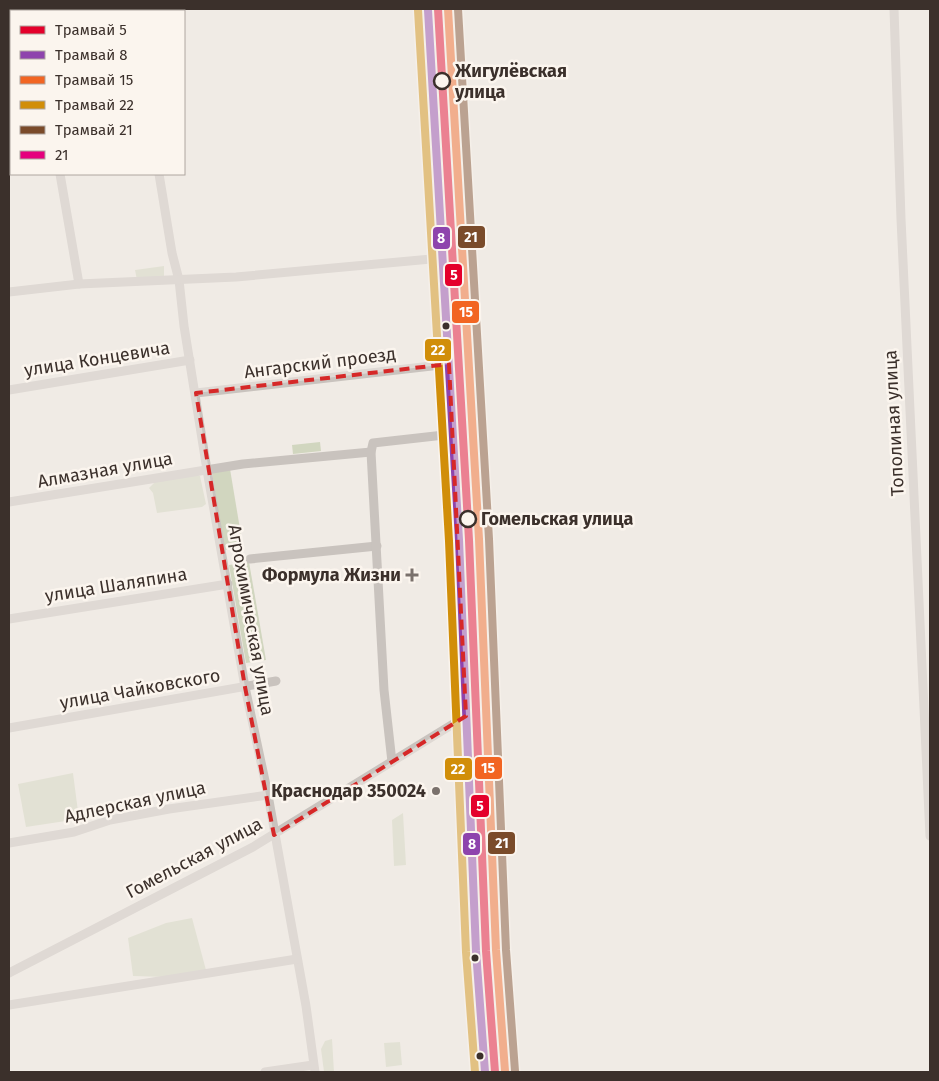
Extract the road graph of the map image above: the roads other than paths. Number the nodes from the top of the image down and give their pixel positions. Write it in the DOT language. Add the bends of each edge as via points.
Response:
graph roads {
  1 [pos="446,9"];
  2 [pos="894,9"];
  3 [pos="427,10"];
  4 [pos="60,175"];
  5 [pos="159,175"];
  6 [pos="442,258"];
  7 [pos="180,280"];
  8 [pos="79,284"];
  9 [pos="9,292"];
  10 [pos="190,360"];
  11 [pos="449,364"];
  12 [pos="9,390"];
  13 [pos="196,393"];
  14 [pos="453,434"];
  15 [pos="371,452"];
  16 [pos="207,470"];
  17 [pos="9,502"];
  18 [pos="376,546"];
  19 [pos="250,560"];
  20 [pos="228,584"];
  21 [pos="9,619"];
  22 [pos="276,681"];
  23 [pos="245,687"];
  24 [pos="466,716"];
  25 [pos="9,728"];
  26 [pos="392,762"];
  27 [pos="268,795"];
  28 [pos="274,835"];
  29 [pos="930,836"];
  30 [pos="9,843"];
  31 [pos="296,959"];
  32 [pos="9,973"];
  33 [pos="9,1005"];
  34 [pos="314,1069"];
  35 [pos="265,1072"];
  36 [pos="481,1072"];
  37 [pos="502,1072"];
  1 -- 37 [label="street" via="475,505"];
  2 -- 29 [label="street, Тополиная улица" via="901,228"];
  3 -- 6 [label="street"];
  4 -- 8 [label="street"];
  5 -- 7 [label="street, Агрохимическая улица" via="172,253"];
  6 -- 7 [label="street"];
  6 -- 11 [label="street"];
  7 -- 8 [label="street"];
  7 -- 10 [label="street, Агрохимическая улица"];
  8 -- 9 [label="street"];
  10 -- 12 [label="street, улица Концевича"];
  10 -- 13 [label="street, Агрохимическая улица"];
  11 -- 13 [label="street, Ангарский проезд" via="253,389"];
  11 -- 14 [label="street"];
  13 -- 16 [label="street, Агрохимическая улица"];
  14 -- 15 [label="street" via="373,443"];
  14 -- 24 [label="street"];
  15 -- 16 [label="street, Алмазная улица"];
  15 -- 18 [label="street"];
  16 -- 17 [label="street, Алмазная улица"];
  16 -- 20 [label="street, Агрохимическая улица"];
  18 -- 19 [label="street"];
  18 -- 26 [label="street" via="384,690"];
  20 -- 21 [label="street, улица Шаляпина"];
  20 -- 23 [label="street, Агрохимическая улица"];
  22 -- 23 [label="street, улица Чайковского"];
  23 -- 25 [label="street, улица Чайковского"];
  23 -- 27 [label="street, Агрохимическая улица"];
  24 -- 26 [label="street, Гомельская улица"];
  24 -- 36 [label="street"];
  26 -- 28 [label="street, Гомельская улица"];
  27 -- 28 [label="street, Агрохимическая улица"];
  27 -- 30 [label="street, Адлерская улица" via="169,809 110,820 74,832"];
  28 -- 31 [label="street, Агрохимическая улица"];
  28 -- 32 [label="street, Гомельская улица"];
  31 -- 33 [label="street"];
  31 -- 34 [label="street, Агрохимическая улица"];
  34 -- 35 [label="street"];
}
